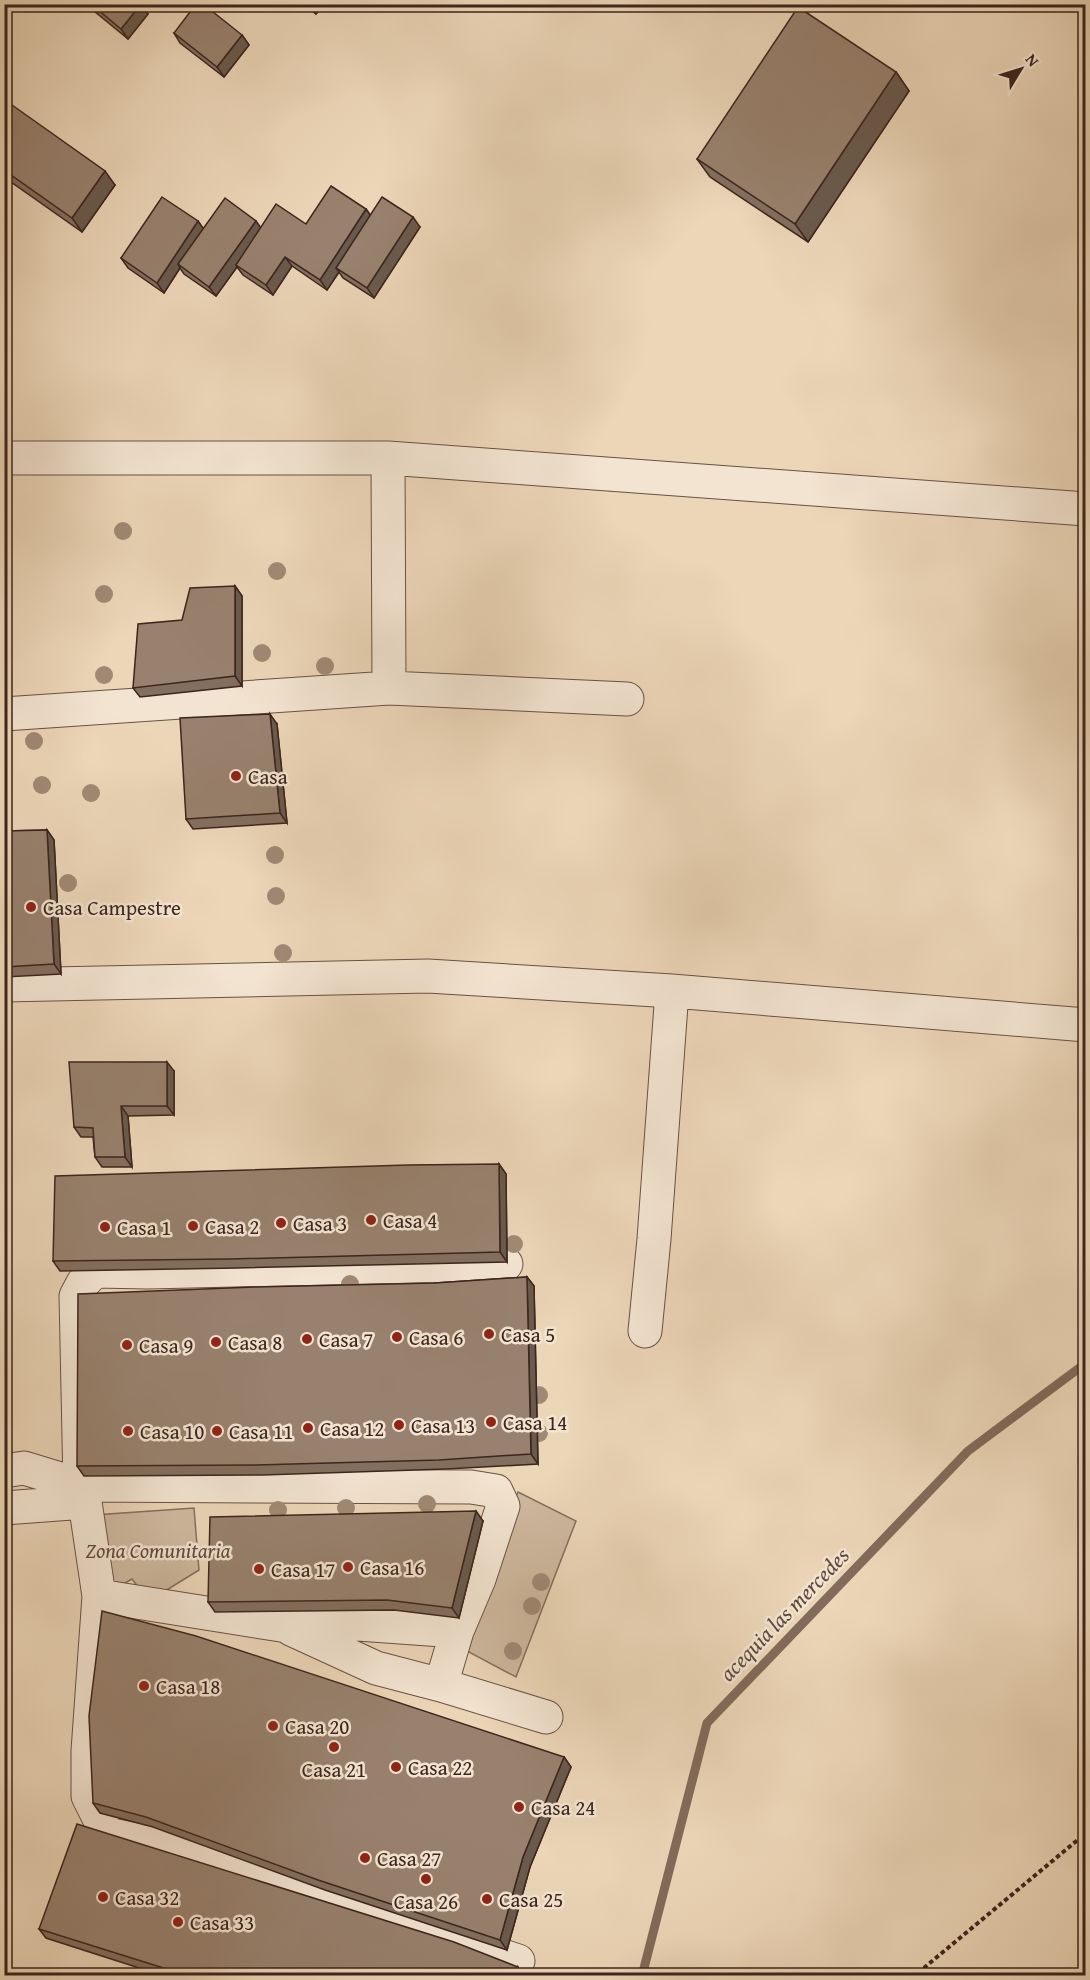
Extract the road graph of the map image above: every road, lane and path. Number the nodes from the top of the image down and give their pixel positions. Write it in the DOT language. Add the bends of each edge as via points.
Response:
graph roads {
  1 [pos="4,458"];
  2 [pos="388,458"];
  3 [pos="1086,509"];
  4 [pos="389,688"];
  5 [pos="627,699"];
  6 [pos="4,714"];
  7 [pos="4,985"];
  8 [pos="672,991"];
  9 [pos="1086,1025"];
  10 [pos="506,1264"];
  11 [pos="645,1331"];
  12 [pos="4,1471"];
  13 [pos="83,1493"];
  14 [pos="4,1508"];
  15 [pos="99,1596"];
  16 [pos="281,1625"];
  17 [pos="457,1631"];
  18 [pos="441,1684"];
  19 [pos="546,1717"];
  20 [pos="1086,1833"];
  21 [pos="518,1961"];
  22 [pos="923,1976"];
  1 -- 2 [label="street"];
  2 -- 3 [label="street"];
  2 -- 4 [label="street"];
  4 -- 5 [label="street"];
  4 -- 6 [label="street"];
  7 -- 8 [label="street" via="428,976"];
  8 -- 9 [label="street"];
  8 -- 11 [label="street"];
  10 -- 13 [label="street" via="95,1271 76,1296"];
  12 -- 13 [label="street" via="24,1467"];
  13 -- 14 [label="street"];
  13 -- 15 [label="street"];
  13 -- 17 [label="street" via="471,1487 496,1491 503,1506"];
  15 -- 16 [label="street"];
  15 -- 21 [label="street" via="88,1796 107,1834 215,1860"];
  16 -- 17 [label="street" via="358,1624"];
  16 -- 18 [label="street" via="376,1668"];
  17 -- 18 [label="street"];
  18 -- 19 [label="street"];
  20 -- 22 [label="path" via="925,1967"];
}
